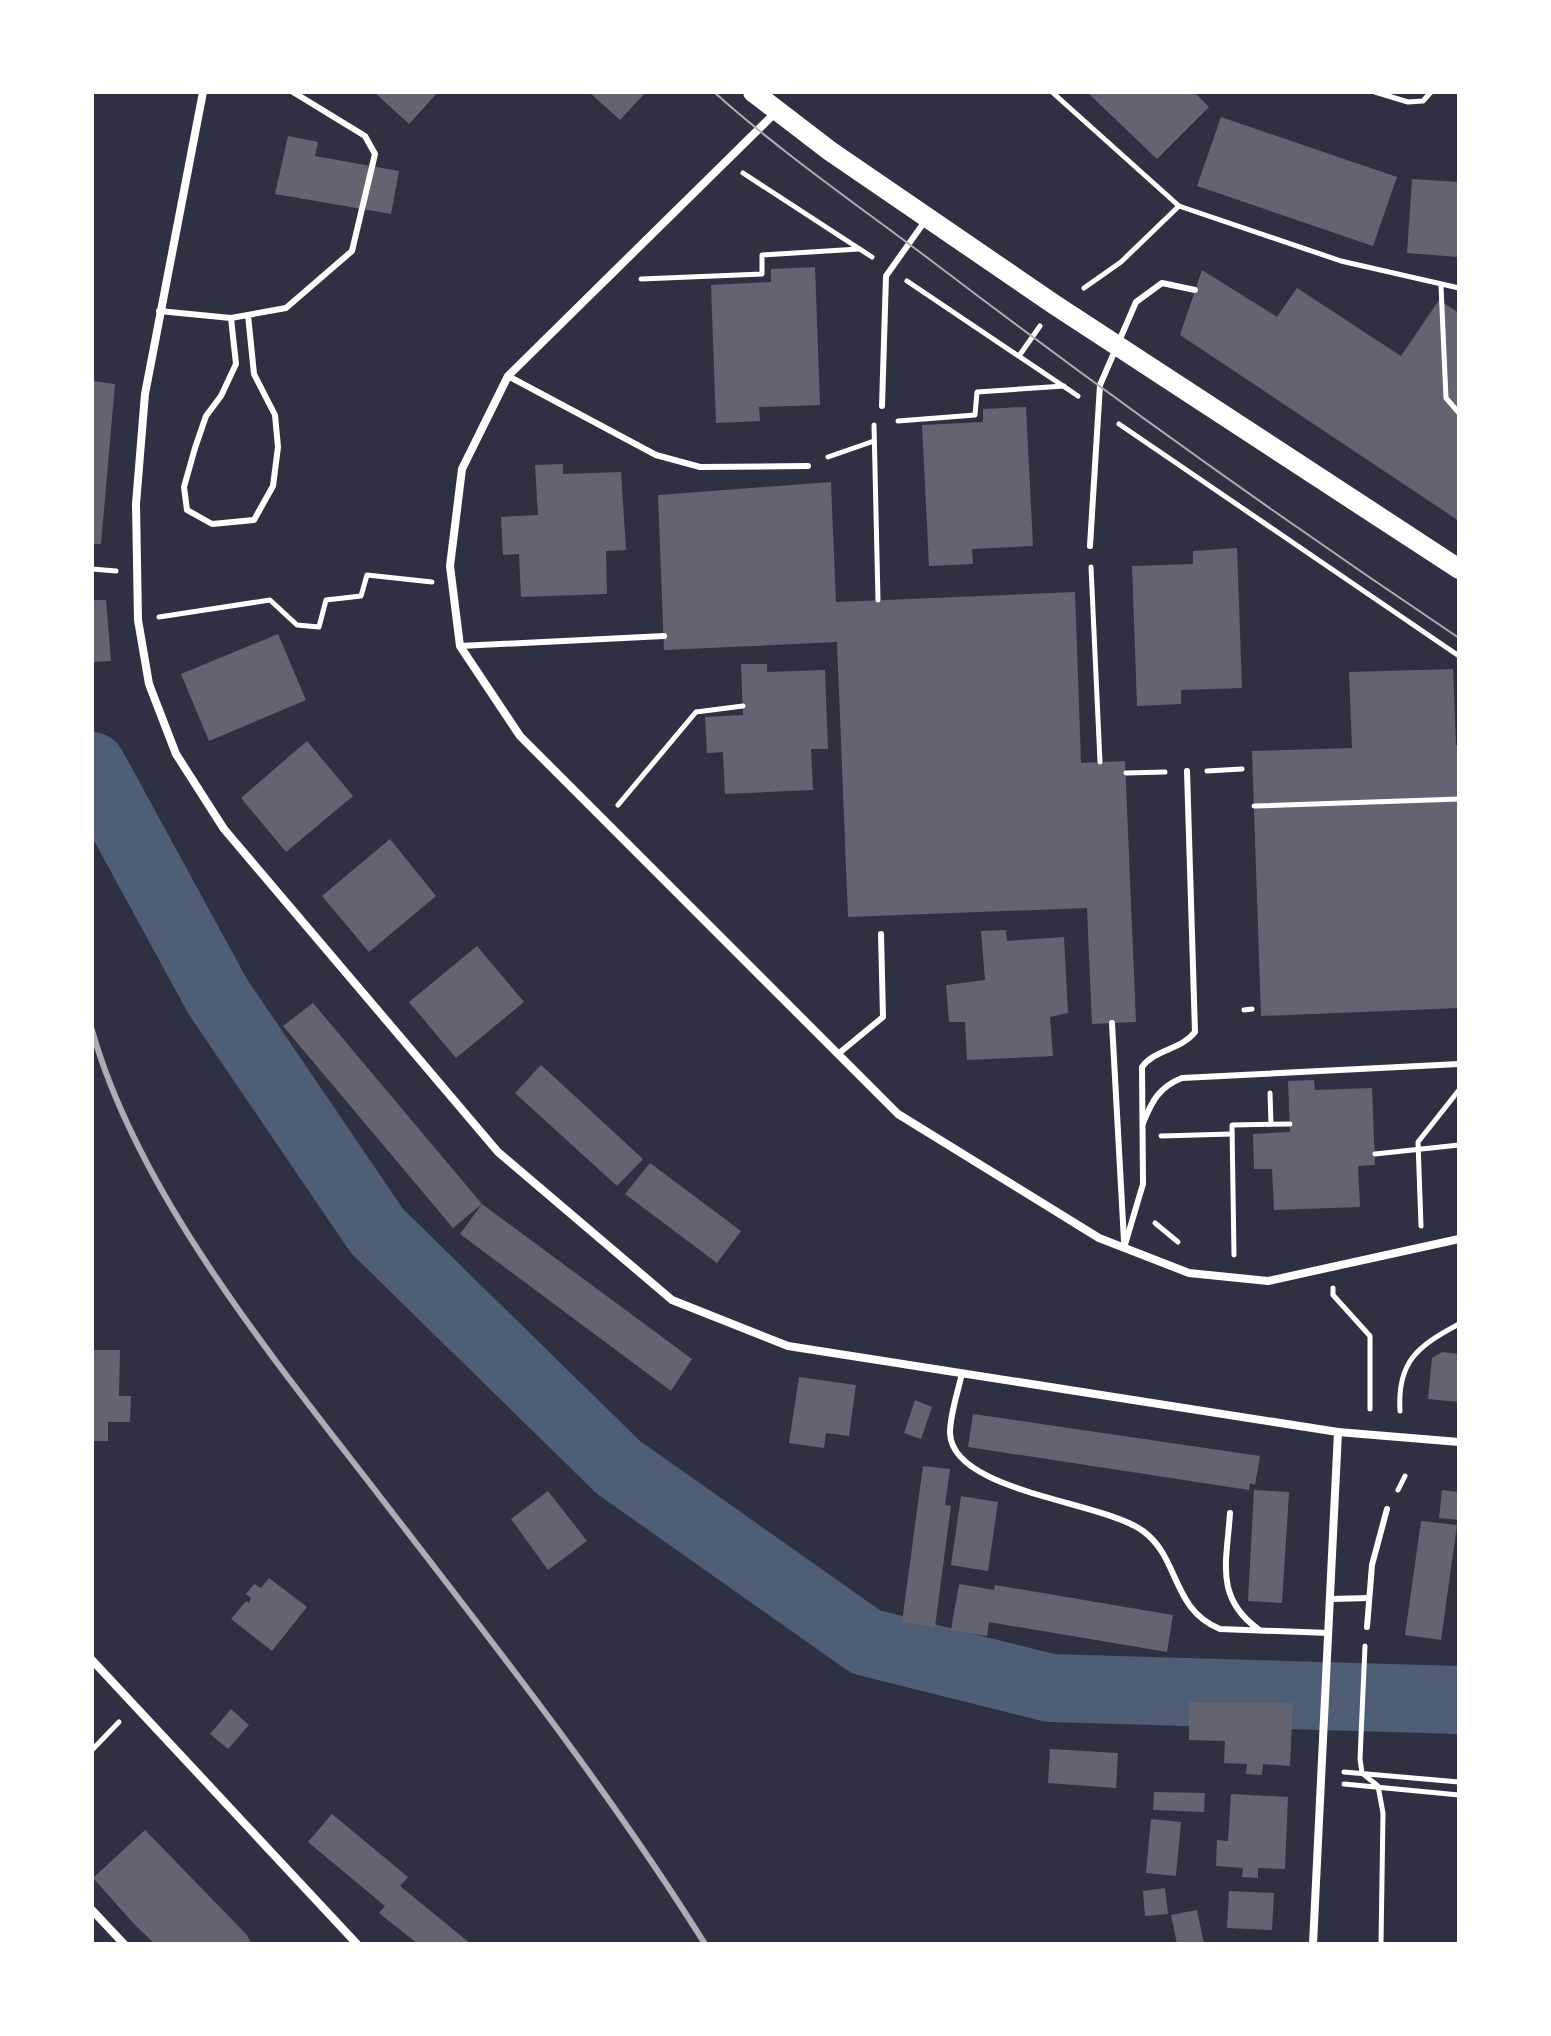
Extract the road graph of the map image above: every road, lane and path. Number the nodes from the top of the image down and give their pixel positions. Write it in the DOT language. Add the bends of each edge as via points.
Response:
graph roads {
  1 [pos="203,92"];
  2 [pos="293,92"];
  3 [pos="753,92"];
  4 [pos="1052,92"];
  5 [pos="1375,92"];
  6 [pos="1431,92"];
  7 [pos="776,112"];
  8 [pos="1179,206"];
  9 [pos="927,218"];
  10 [pos="860,249"];
  11 [pos="604,281"];
  12 [pos="1441,286"];
  13 [pos="1088,288"];
  14 [pos="1459,288"];
  15 [pos="1195,290"];
  16 [pos="159,311"];
  17 [pos="248,315"];
  18 [pos="231,318"];
  19 [pos="1119,346"];
  20 [pos="508,376"];
  21 [pos="1064,386"];
  22 [pos="882,406"];
  23 [pos="1459,413"];
  24 [pos="874,423"];
  25 [pos="874,441"];
  26 [pos="808,466"];
  27 [pos="1090,546"];
  28 [pos="1459,569"];
  29 [pos="452,584"];
  30 [pos="878,600"];
  31 [pos="138,620"];
  32 [pos="664,636"];
  33 [pos="460,646"];
  34 [pos="743,706"];
  35 [pos="1100,762"];
  36 [pos="1187,771"];
  37 [pos="1459,799"];
  38 [pos="1254,806"];
  39 [pos="605,821"];
  40 [pos="881,934"];
  41 [pos="1252,1009"];
  42 [pos="1244,1010"];
  43 [pos="1112,1023"];
  44 [pos="838,1054"];
  45 [pos="1459,1064"];
  46 [pos="1459,1090"];
  47 [pos="1290,1124"];
  48 [pos="1143,1125"];
  49 [pos="1232,1134"];
  50 [pos="1143,1136"];
  51 [pos="1459,1145"];
  52 [pos="1418,1149"];
  53 [pos="1375,1154"];
  54 [pos="1137,1208"];
  55 [pos="1421,1231"];
  56 [pos="1459,1239"];
  57 [pos="1182,1246"];
  58 [pos="1124,1248"];
  59 [pos="1234,1258"];
  60 [pos="1333,1295"];
  61 [pos="1459,1324"];
  62 [pos="962,1373"];
  63 [pos="1370,1409"];
  64 [pos="1400,1411"];
  65 [pos="1338,1432"];
  66 [pos="1459,1442"];
  67 [pos="1387,1509"];
  68 [pos="1230,1513"];
  69 [pos="1369,1598"];
  70 [pos="1331,1599"];
  71 [pos="1367,1627"];
  72 [pos="1258,1629"];
  73 [pos="1329,1633"];
  74 [pos="1365,1659"];
  75 [pos="92,1660"];
  76 [pos="135,1705"];
  77 [pos="92,1750"];
  78 [pos="1323,1769"];
  79 [pos="1362,1773"];
  80 [pos="1459,1782"];
  81 [pos="1323,1783"];
  82 [pos="1378,1786"];
  83 [pos="1459,1795"];
  84 [pos="92,1910"];
  85 [pos="124,1944"];
  86 [pos="357,1944"];
  87 [pos="1313,1944"];
  88 [pos="1381,1944"];
  1 -- 16 [label="street"];
  2 -- 17 [label="lane" via="365,136 375,154 352,251 286,308"];
  3 -- 7 [label="main road"];
  4 -- 8 [label="path"];
  5 -- 6 [label="path" via="1408,102 1423,101"];
  7 -- 9 [label="main road"];
  7 -- 11 [label="street"];
  8 -- 12 [label="path" via="1341,261"];
  8 -- 13 [label="path"];
  9 -- 19 [label="main road"];
  9 -- 22 [label="lane" via="886,276"];
  10 -- 11 [label="path" via="762,255 762,274"];
  11 -- 20 [label="street"];
  12 -- 14 [label="path"];
  12 -- 23 [label="path" via="1446,398"];
  15 -- 19 [label="lane" via="1162,283 1136,302"];
  16 -- 18 [label="lane"];
  16 -- 31 [label="street" via="145,394 136,504"];
  17 -- 18 [label="lane"];
  17 -- 18 [label="lane" via="254,374 275,415 273,486 254,520 212,524 187,510 184,487 206,416 236,364"];
  19 -- 27 [label="lane" via="1100,385"];
  19 -- 28 [label="main road"];
  20 -- 26 [label="lane" via="656,455 700,467"];
  20 -- 29 [label="street" via="462,469"];
  21 -- 24 [label="path" via="977,392 975,415"];
  22 -- 24 [label="path"];
  24 -- 25 [label="path"];
  25 -- 26 [label="path"];
  25 -- 30 [label="path"];
  27 -- 35 [label="path"];
  29 -- 31 [label="path" via="367,575 361,596 326,600 319,627 297,625 270,600"];
  29 -- 33 [label="street"];
  31 -- 62 [label="street" via="149,684 176,754 224,829 498,1152 672,1300 788,1346"];
  32 -- 33 [label="lane"];
  33 -- 39 [label="street" via="520,736"];
  34 -- 39 [label="path" via="696,712"];
  36 -- 48 [label="lane" via="1195,1032 1142,1067"];
  37 -- 38 [label="path"];
  39 -- 44 [label="street"];
  40 -- 44 [label="lane" via="883,1017"];
  41 -- 42 [label="path"];
  43 -- 58 [label="lane"];
  44 -- 58 [label="street" via="898,1114 1099,1238"];
  45 -- 48 [label="lane" via="1182,1078 1167,1083 1156,1095"];
  46 -- 52 [label="path"];
  47 -- 49 [label="path" via="1232,1125"];
  48 -- 50 [label="lane"];
  49 -- 50 [label="path"];
  49 -- 59 [label="path"];
  50 -- 54 [label="lane"];
  51 -- 52 [label="path"];
  52 -- 53 [label="path"];
  52 -- 55 [label="path"];
  54 -- 57 [label="path"];
  54 -- 58 [label="lane"];
  56 -- 58 [label="street" via="1268,1281 1189,1273"];
  60 -- 63 [label="path" via="1370,1336"];
  61 -- 64 [label="path" via="1428,1341 1411,1358 1402,1375"];
  62 -- 65 [label="street"];
  62 -- 72 [label="lane" via="950,1434 956,1452 973,1469 1005,1485 1113,1514 1145,1532 1163,1555 1187,1605 1203,1622 1220,1629"];
  65 -- 66 [label="street"];
  65 -- 70 [label="street"];
  67 -- 69 [label="lane"];
  68 -- 72 [label="lane" via="1229,1597 1240,1616"];
  69 -- 70 [label="lane"];
  69 -- 71 [label="lane"];
  70 -- 73 [label="street"];
  72 -- 73 [label="lane"];
  73 -- 78 [label="street"];
  74 -- 79 [label="path"];
  75 -- 76 [label="street"];
  76 -- 77 [label="path"];
  76 -- 86 [label="street"];
  78 -- 79 [label="path"];
  78 -- 81 [label="street"];
  79 -- 80 [label="path"];
  79 -- 82 [label="path"];
  81 -- 82 [label="path"];
  81 -- 87 [label="street"];
  82 -- 83 [label="path"];
  82 -- 88 [label="path" via="1383,1813"];
  84 -- 85 [label="street"];
}
